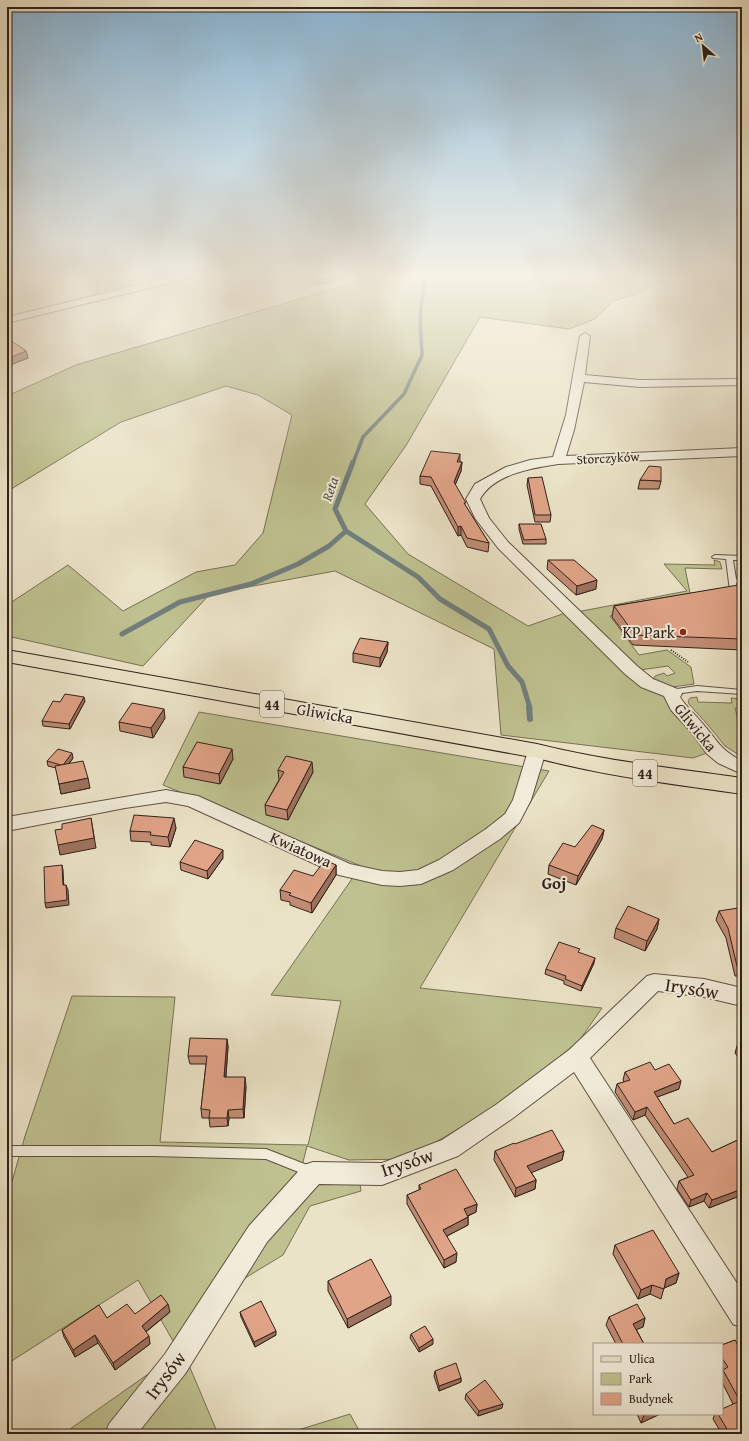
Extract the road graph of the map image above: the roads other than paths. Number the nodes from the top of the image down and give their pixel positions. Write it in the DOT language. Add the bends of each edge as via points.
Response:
graph roads {
  1 [pos="584,341"];
  2 [pos="579,378"];
  3 [pos="742,382"];
  4 [pos="742,452"];
  5 [pos="558,460"];
  6 [pos="716,557"];
  7 [pos="729,557"];
  8 [pos="742,558"];
  9 [pos="732,580"];
  10 [pos="742,581"];
  11 [pos="720,595"];
  12 [pos="7,656"];
  13 [pos="742,692"];
  14 [pos="674,694"];
  15 [pos="543,752"];
  16 [pos="742,768"];
  17 [pos="742,773"];
  18 [pos="742,786"];
  19 [pos="7,824"];
  20 [pos="742,997"];
  21 [pos="577,1057"];
  22 [pos="7,1150"];
  23 [pos="313,1173"];
  24 [pos="742,1315"];
  25 [pos="119,1434"];
  1 -- 2 [label="street, Storczyków"];
  2 -- 3 [label="street" via="636,384"];
  2 -- 5 [label="street, Storczyków" via="564,446"];
  4 -- 5 [label="street, Storczyków"];
  5 -- 14 [label="street, Gliwicka" via="511,470 480,486 473,499 476,507 504,545 631,670 660,690"];
  6 -- 7 [label="lane"];
  7 -- 8 [label="lane"];
  7 -- 9 [label="lane"];
  9 -- 10 [label="lane"];
  9 -- 11 [label="lane" via="734,592"];
  12 -- 15 [label="main road, Gliwicka / 44"];
  13 -- 14 [label="lane" via="692,689"];
  14 -- 16 [label="street, Gliwicka" via="672,697 677,706 713,750"];
  15 -- 17 [label="main road, Gliwicka / 44" via="601,753"];
  15 -- 18 [label="main road, Gliwicka / 44" via="607,767"];
  15 -- 19 [label="street, Kwiatowa" via="512,818 446,866 421,877 382,878 346,870 192,800 166,796"];
  20 -- 21 [label="street, Irysów" via="704,988 654,982"];
  21 -- 23 [label="street, Irysów" via="450,1148 382,1174"];
  21 -- 24 [label="street"];
  22 -- 23 [label="lane" via="266,1154"];
  23 -- 25 [label="street, Irysów" via="258,1234 175,1364"];
}
